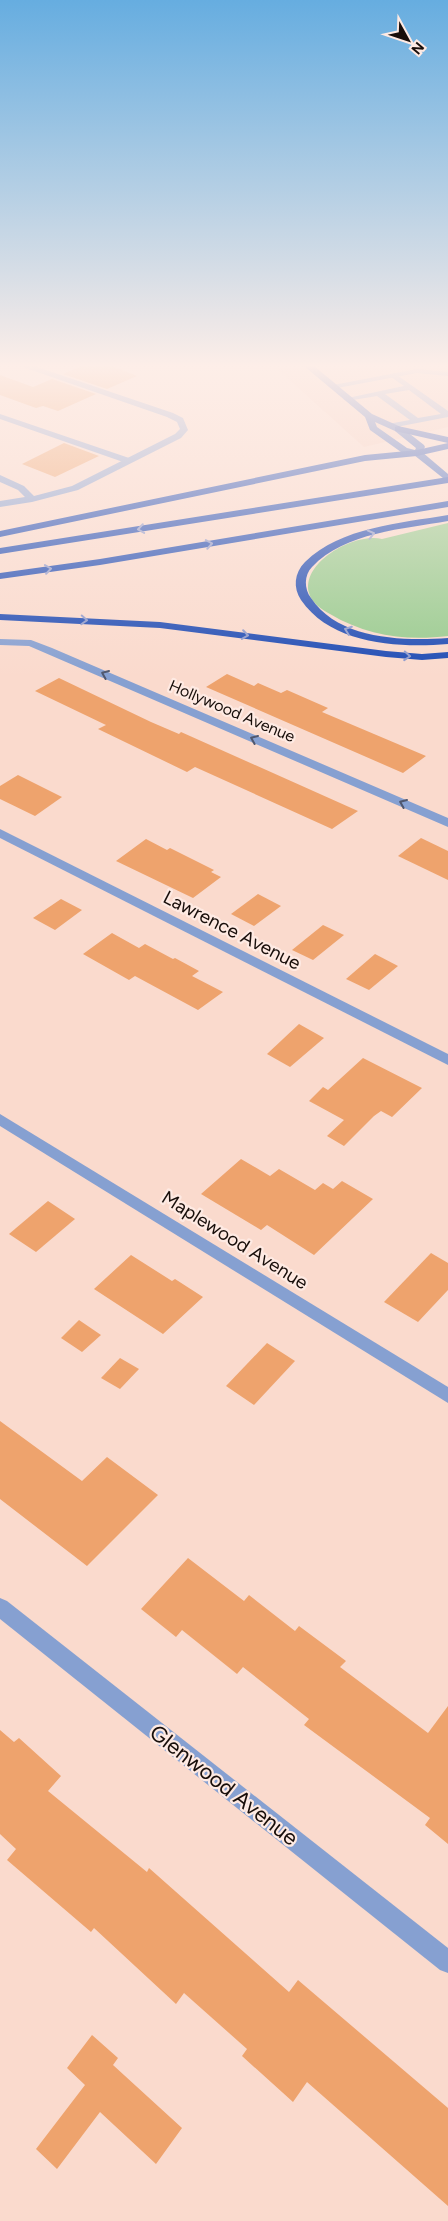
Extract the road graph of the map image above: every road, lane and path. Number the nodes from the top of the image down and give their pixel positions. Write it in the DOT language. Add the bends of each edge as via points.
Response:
graph roads {
  1 [pos="112,470"];
  2 [pos="309,470"];
  3 [pos="436,470"];
  4 [pos="0,478"];
  5 [pos="448,480"];
  6 [pos="32,499"];
  7 [pos="0,504"];
  8 [pos="448,504"];
  9 [pos="448,518"];
  10 [pos="0,534"];
  11 [pos="0,551"];
  12 [pos="0,576"];
  13 [pos="0,617"];
  14 [pos="448,641"];
  15 [pos="0,642"];
  16 [pos="448,655"];
  17 [pos="448,822"];
  18 [pos="0,832"];
  19 [pos="448,1060"];
  20 [pos="0,1119"];
  21 [pos="448,1396"];
  22 [pos="0,1607"];
  23 [pos="448,1962"];
  1 -- 6 [label="street" via="76,488"];
  2 -- 10 [label="highway"];
  3 -- 5 [label="main road"];
  4 -- 6 [label="street" via="21,488"];
  5 -- 11 [label="highway, one-way"];
  6 -- 7 [label="street"];
  12 -- 8 [label="highway, one-way"];
  14 -- 9 [label="highway, one-way" via="390,641 361,634 336,625 315,611 301,591 301,576 308,564 341,543"];
  13 -- 16 [label="highway, one-way" via="160,625 386,654"];
  17 -- 15 [label="street, Hollywood Avenue, one-way" via="31,643"];
  18 -- 19 [label="street, Lawrence Avenue"];
  20 -- 21 [label="street, Maplewood Avenue"];
  22 -- 23 [label="street, Glenwood Avenue"];
}
